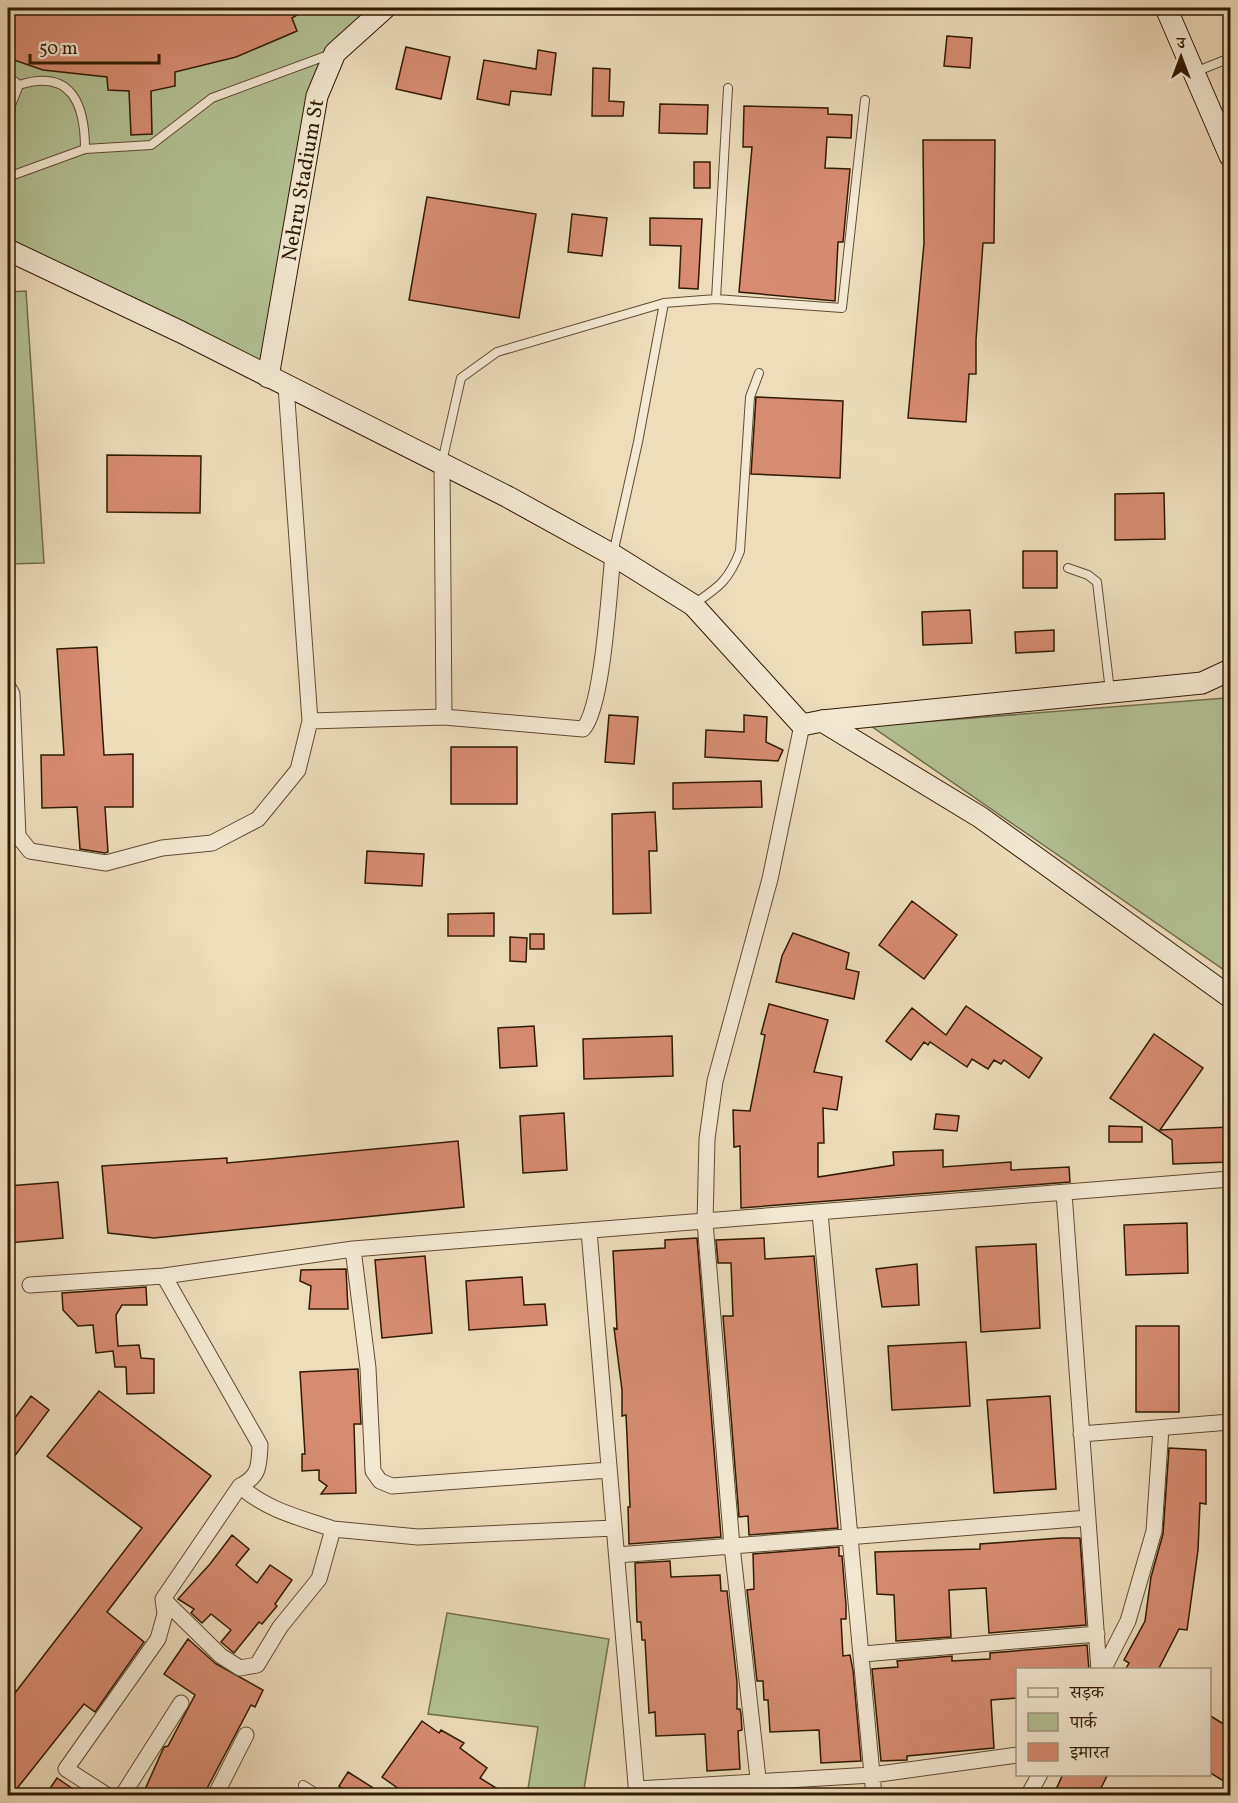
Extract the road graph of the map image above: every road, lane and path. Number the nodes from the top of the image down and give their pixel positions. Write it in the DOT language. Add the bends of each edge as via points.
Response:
graph roads {
  1 [pos="385,8"];
  2 [pos="1166,8"];
  3 [pos="334,53"];
  4 [pos="1230,58"];
  5 [pos="1194,72"];
  6 [pos="8,76"];
  7 [pos="19,85"];
  8 [pos="728,88"];
  9 [pos="865,100"];
  10 [pos="8,136"];
  11 [pos="85,149"];
  12 [pos="1230,156"];
  13 [pos="8,177"];
  14 [pos="8,250"];
  15 [pos="717,299"];
  16 [pos="664,303"];
  17 [pos="759,373"];
  18 [pos="277,381"];
  19 [pos="442,464"];
  20 [pos="613,555"];
  21 [pos="1068,568"];
  22 [pos="693,604"];
  23 [pos="1230,670"];
  24 [pos="8,687"];
  25 [pos="1110,692"];
  26 [pos="444,717"];
  27 [pos="310,721"];
  28 [pos="822,721"];
  29 [pos="801,725"];
  30 [pos="1230,997"];
  31 [pos="1230,1179"];
  32 [pos="1064,1193"];
  33 [pos="820,1213"];
  34 [pos="705,1222"];
  35 [pos="589,1231"];
  36 [pos="354,1250"];
  37 [pos="164,1276"];
  38 [pos="30,1285"];
  39 [pos="1230,1422"];
  40 [pos="1161,1428"];
  41 [pos="1081,1434"];
  42 [pos="609,1470"];
  43 [pos="240,1486"];
  44 [pos="1088,1518"];
  45 [pos="614,1528"];
  46 [pos="333,1529"];
  47 [pos="849,1537"];
  48 [pos="732,1546"];
  49 [pos="616,1555"];
  50 [pos="163,1599"];
  51 [pos="1097,1634"];
  52 [pos="863,1654"];
  53 [pos="1101,1668"];
  54 [pos="1102,1668"];
  55 [pos="181,1703"];
  56 [pos="246,1735"];
  57 [pos="1016,1755"];
  58 [pos="872,1775"];
  59 [pos="1039,1776"];
  60 [pos="303,1785"];
  61 [pos="760,1790"];
  62 [pos="637,1792"];
  63 [pos="108,1796"];
  64 [pos="122,1796"];
  65 [pos="215,1796"];
  66 [pos="321,1796"];
  67 [pos="874,1796"];
  68 [pos="1028,1796"];
  1 -- 3 [label="street, Nehru Stadium St"];
  2 -- 5 [label="street"];
  3 -- 11 [label="lane" via="213,98 152,145"];
  3 -- 18 [label="street, Nehru Stadium St" via="317,96"];
  4 -- 5 [label="lane"];
  5 -- 12 [label="street"];
  6 -- 7 [label="lane"];
  7 -- 10 [label="lane" via="11,105"];
  7 -- 11 [label="lane" via="48,81 74,95 85,122"];
  8 -- 15 [label="lane"];
  9 -- 15 [label="lane" via="842,308"];
  11 -- 13 [label="lane"];
  14 -- 18 [label="street"];
  15 -- 16 [label="lane"];
  16 -- 19 [label="lane" via="497,352 461,378"];
  16 -- 20 [label="lane"];
  17 -- 22 [label="lane" via="750,397 741,551 721,586"];
  18 -- 19 [label="street"];
  18 -- 27 [label="street"];
  19 -- 20 [label="street"];
  19 -- 26 [label="street"];
  20 -- 22 [label="street"];
  20 -- 26 [label="street" via="596,697 584,729"];
  21 -- 25 [label="lane" via="1097,582"];
  22 -- 29 [label="street"];
  23 -- 25 [label="street" via="1202,683"];
  24 -- 27 [label="street" via="12,694 18,836 30,851 106,863 162,848 212,843 258,819 297,770"];
  25 -- 28 [label="street"];
  26 -- 27 [label="street"];
  28 -- 29 [label="street"];
  28 -- 30 [label="street" via="980,817"];
  29 -- 34 [label="street" via="770,879 715,1081 707,1139"];
  31 -- 32 [label="street"];
  32 -- 33 [label="street"];
  32 -- 41 [label="street"];
  33 -- 34 [label="street"];
  33 -- 47 [label="street"];
  34 -- 35 [label="street"];
  34 -- 48 [label="street"];
  35 -- 36 [label="street"];
  35 -- 42 [label="street"];
  36 -- 37 [label="street"];
  36 -- 42 [label="street" via="368,1368 373,1471 380,1481 392,1486"];
  37 -- 38 [label="street"];
  37 -- 43 [label="street" via="260,1445 258,1472"];
  39 -- 40 [label="street"];
  40 -- 41 [label="street"];
  40 -- 54 [label="street" via="1154,1531 1128,1621"];
  41 -- 44 [label="street"];
  42 -- 45 [label="street"];
  43 -- 46 [label="street" via="278,1510"];
  43 -- 50 [label="street"];
  44 -- 47 [label="street"];
  44 -- 51 [label="street"];
  45 -- 46 [label="street" via="418,1537"];
  45 -- 49 [label="street"];
  46 -- 50 [label="street" via="319,1579 280,1627 257,1665 240,1668 221,1656"];
  47 -- 48 [label="street"];
  47 -- 52 [label="street"];
  48 -- 49 [label="street"];
  48 -- 61 [label="street"];
  49 -- 62 [label="street"];
  50 -- 63 [label="street" via="165,1614 158,1639 66,1769"];
  51 -- 52 [label="street"];
  51 -- 53 [label="street"];
  52 -- 58 [label="street"];
  55 -- 64 [label="street"];
  56 -- 65 [label="street"];
  57 -- 58 [label="street"];
  58 -- 61 [label="street"];
  58 -- 67 [label="street"];
  59 -- 68 [label="street"];
  60 -- 66 [label="lane"];
  61 -- 62 [label="street"];
}
